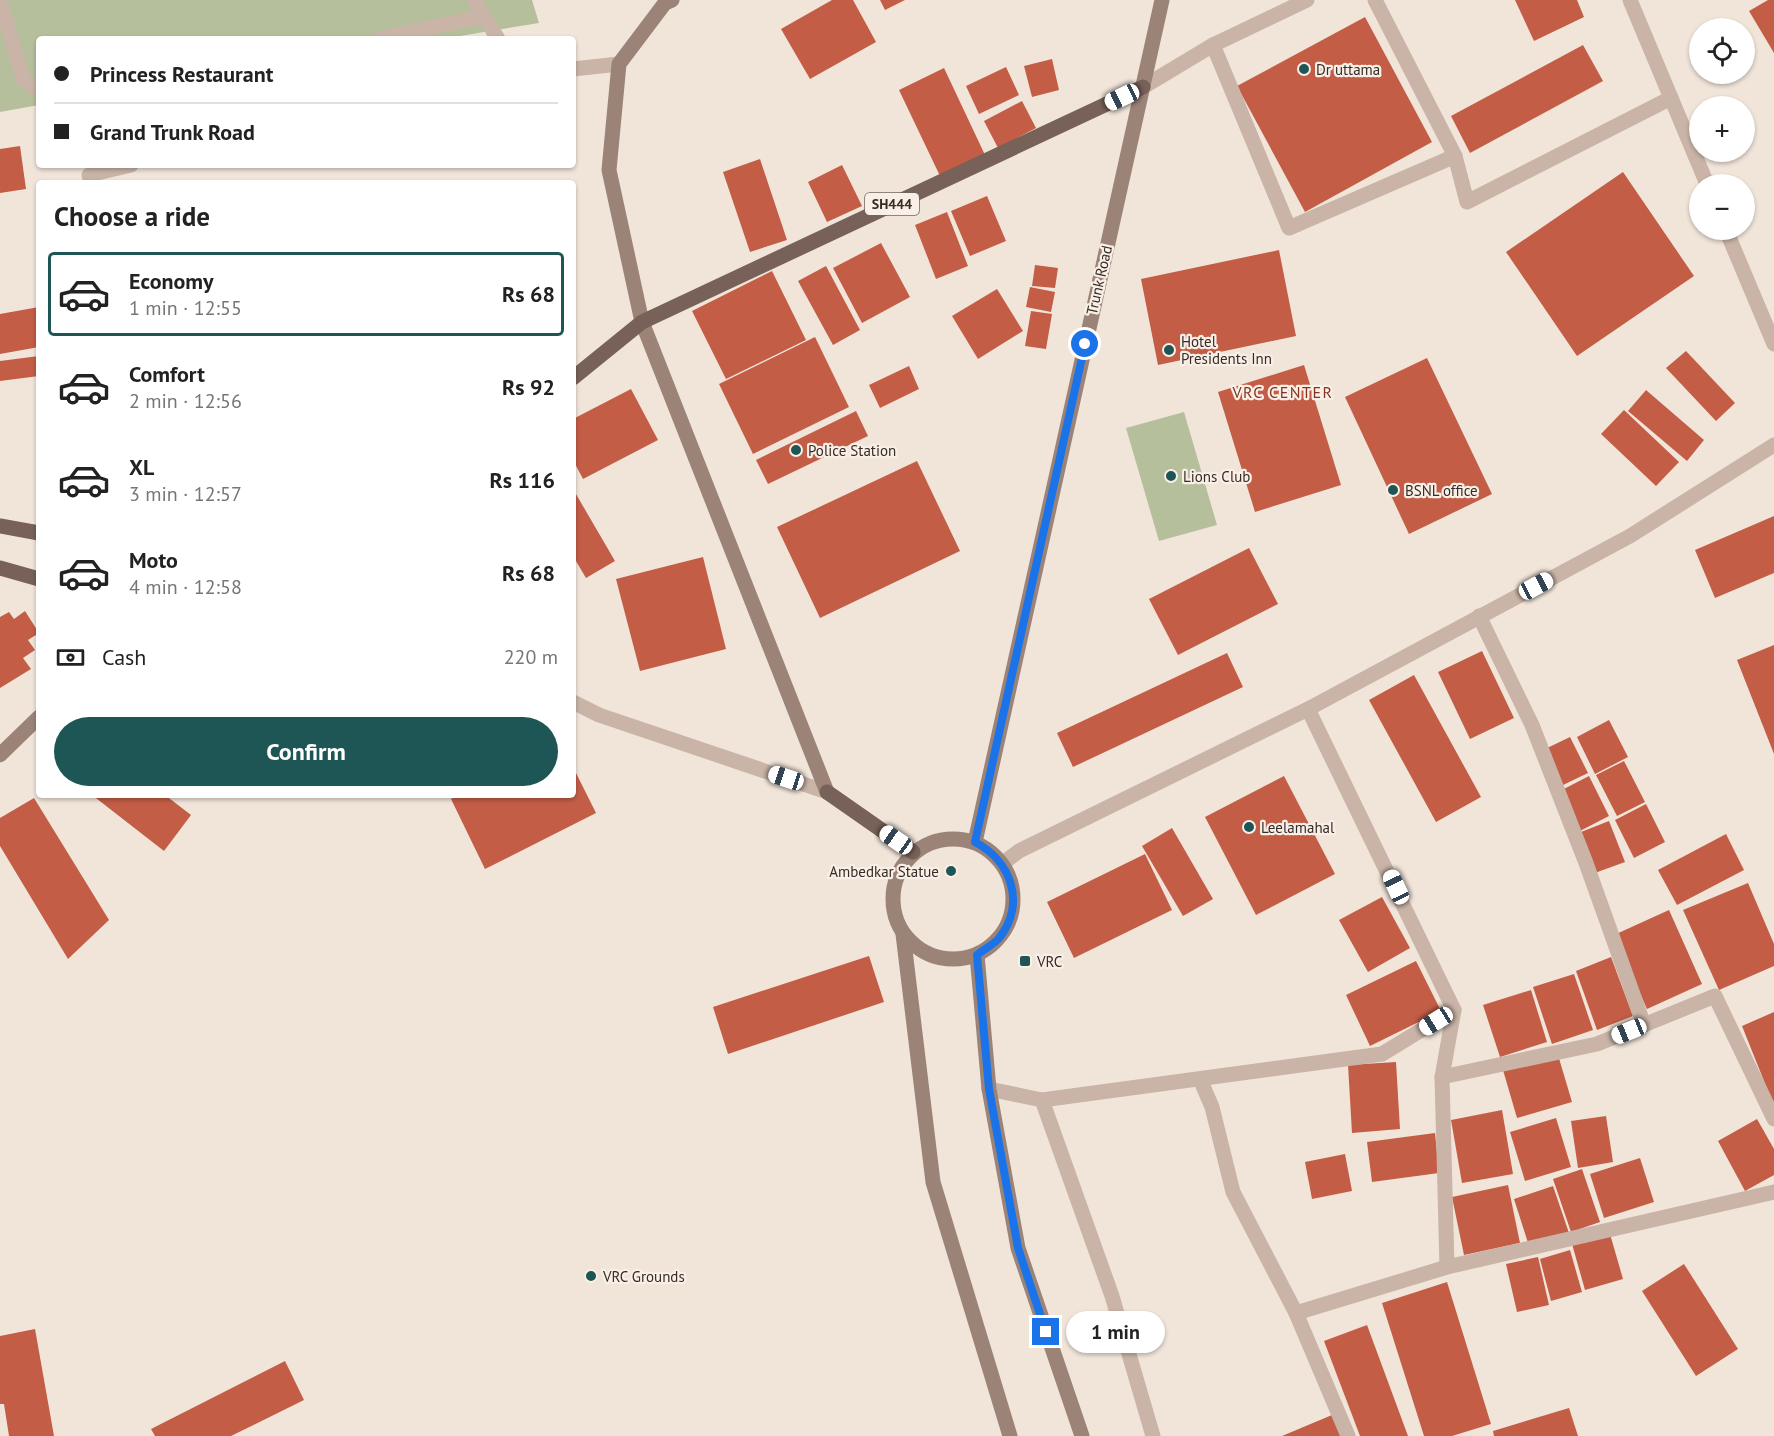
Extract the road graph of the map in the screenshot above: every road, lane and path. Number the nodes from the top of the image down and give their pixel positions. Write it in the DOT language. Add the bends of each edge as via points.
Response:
graph roads {
  1 [pos="0,0"];
  2 [pos="474,0"];
  3 [pos="672,0"];
  4 [pos="1162,0"];
  5 [pos="1307,0"];
  6 [pos="1375,0"];
  7 [pos="1630,0"];
  8 [pos="484,16"];
  9 [pos="392,36"];
  10 [pos="496,36"];
  11 [pos="1213,45"];
  12 [pos="619,64"];
  13 [pos="576,69"];
  14 [pos="1143,87"];
  15 [pos="36,89"];
  16 [pos="1671,98"];
  17 [pos="1455,156"];
  18 [pos="118,168"];
  19 [pos="1703,174"];
  20 [pos="90,180"];
  21 [pos="1730,240"];
  22 [pos="642,321"];
  23 [pos="1774,344"];
  24 [pos="576,376"];
  25 [pos="1774,445"];
  26 [pos="0,526"];
  27 [pos="36,532"];
  28 [pos="0,568"];
  29 [pos="36,578"];
  30 [pos="1479,616"];
  31 [pos="576,704"];
  32 [pos="1308,709"];
  33 [pos="36,720"];
  34 [pos="0,755"];
  35 [pos="827,792"];
  36 [pos="975,842"];
  37 [pos="913,852"];
  38 [pos="1003,863"];
  39 [pos="903,934"];
  40 [pos="977,955"];
  41 [pos="1454,1010"];
  42 [pos="1644,1025"];
  43 [pos="1442,1077"];
  44 [pos="1200,1079"];
  45 [pos="989,1089"];
  46 [pos="1042,1100"];
  47 [pos="1774,1119"];
  48 [pos="1774,1192"];
  49 [pos="1447,1267"];
  50 [pos="1296,1313"];
  51 [pos="1010,1436"];
  52 [pos="1082,1436"];
  53 [pos="1153,1436"];
  54 [pos="1348,1436"];
  1 -- 15 [label="street" via="23,79"];
  2 -- 8 [label="street"];
  3 -- 12 [label="main road" via="665,3"];
  4 -- 14 [label="main road, Trunk Road"];
  5 -- 11 [label="street"];
  6 -- 17 [label="street"];
  7 -- 16 [label="street"];
  8 -- 9 [label="street"];
  8 -- 10 [label="street"];
  11 -- 14 [label="street"];
  11 -- 17 [label="street" via="1288,228"];
  12 -- 13 [label="street"];
  12 -- 22 [label="main road" via="609,170"];
  14 -- 22 [label="main road, SH444"];
  14 -- 36 [label="main road, Trunk Road"];
  16 -- 17 [label="street" via="1467,202"];
  16 -- 19 [label="street"];
  18 -- 20 [label="street" via="89,175"];
  21 -- 23 [label="street"];
  22 -- 24 [label="main road, SH444"];
  22 -- 35 [label="main road"];
  25 -- 30 [label="street" via="1630,536"];
  26 -- 27 [label="main road"];
  28 -- 29 [label="main road"];
  30 -- 32 [label="street"];
  30 -- 42 [label="street" via="1532,725"];
  31 -- 35 [label="street" via="599,715"];
  32 -- 38 [label="street" via="1030,845"];
  32 -- 41 [label="street"];
  33 -- 34 [label="main road"];
  35 -- 37 [label="main road"];
  36 -- 37 [label="main road" via="953,838 932,842"];
  36 -- 38 [label="main road"];
  37 -- 39 [label="main road" via="894,882 892,909"];
  38 -- 40 [label="main road" via="1013,888 1012,915 999,939"];
  39 -- 40 [label="main road" via="924,953 950,960"];
  39 -- 51 [label="main road" via="933,1182"];
  40 -- 45 [label="main road"];
  41 -- 43 [label="street"];
  41 -- 44 [label="street" via="1382,1054"];
  42 -- 43 [label="street" via="1597,1044"];
  42 -- 47 [label="street" via="1715,996"];
  43 -- 49 [label="street"];
  44 -- 46 [label="street"];
  44 -- 50 [label="street" via="1212,1107 1233,1192"];
  45 -- 46 [label="street"];
  45 -- 52 [label="main road" via="1018,1248"];
  46 -- 53 [label="street" via="1112,1296"];
  48 -- 49 [label="street"];
  49 -- 50 [label="street"];
  50 -- 54 [label="street"];
}
